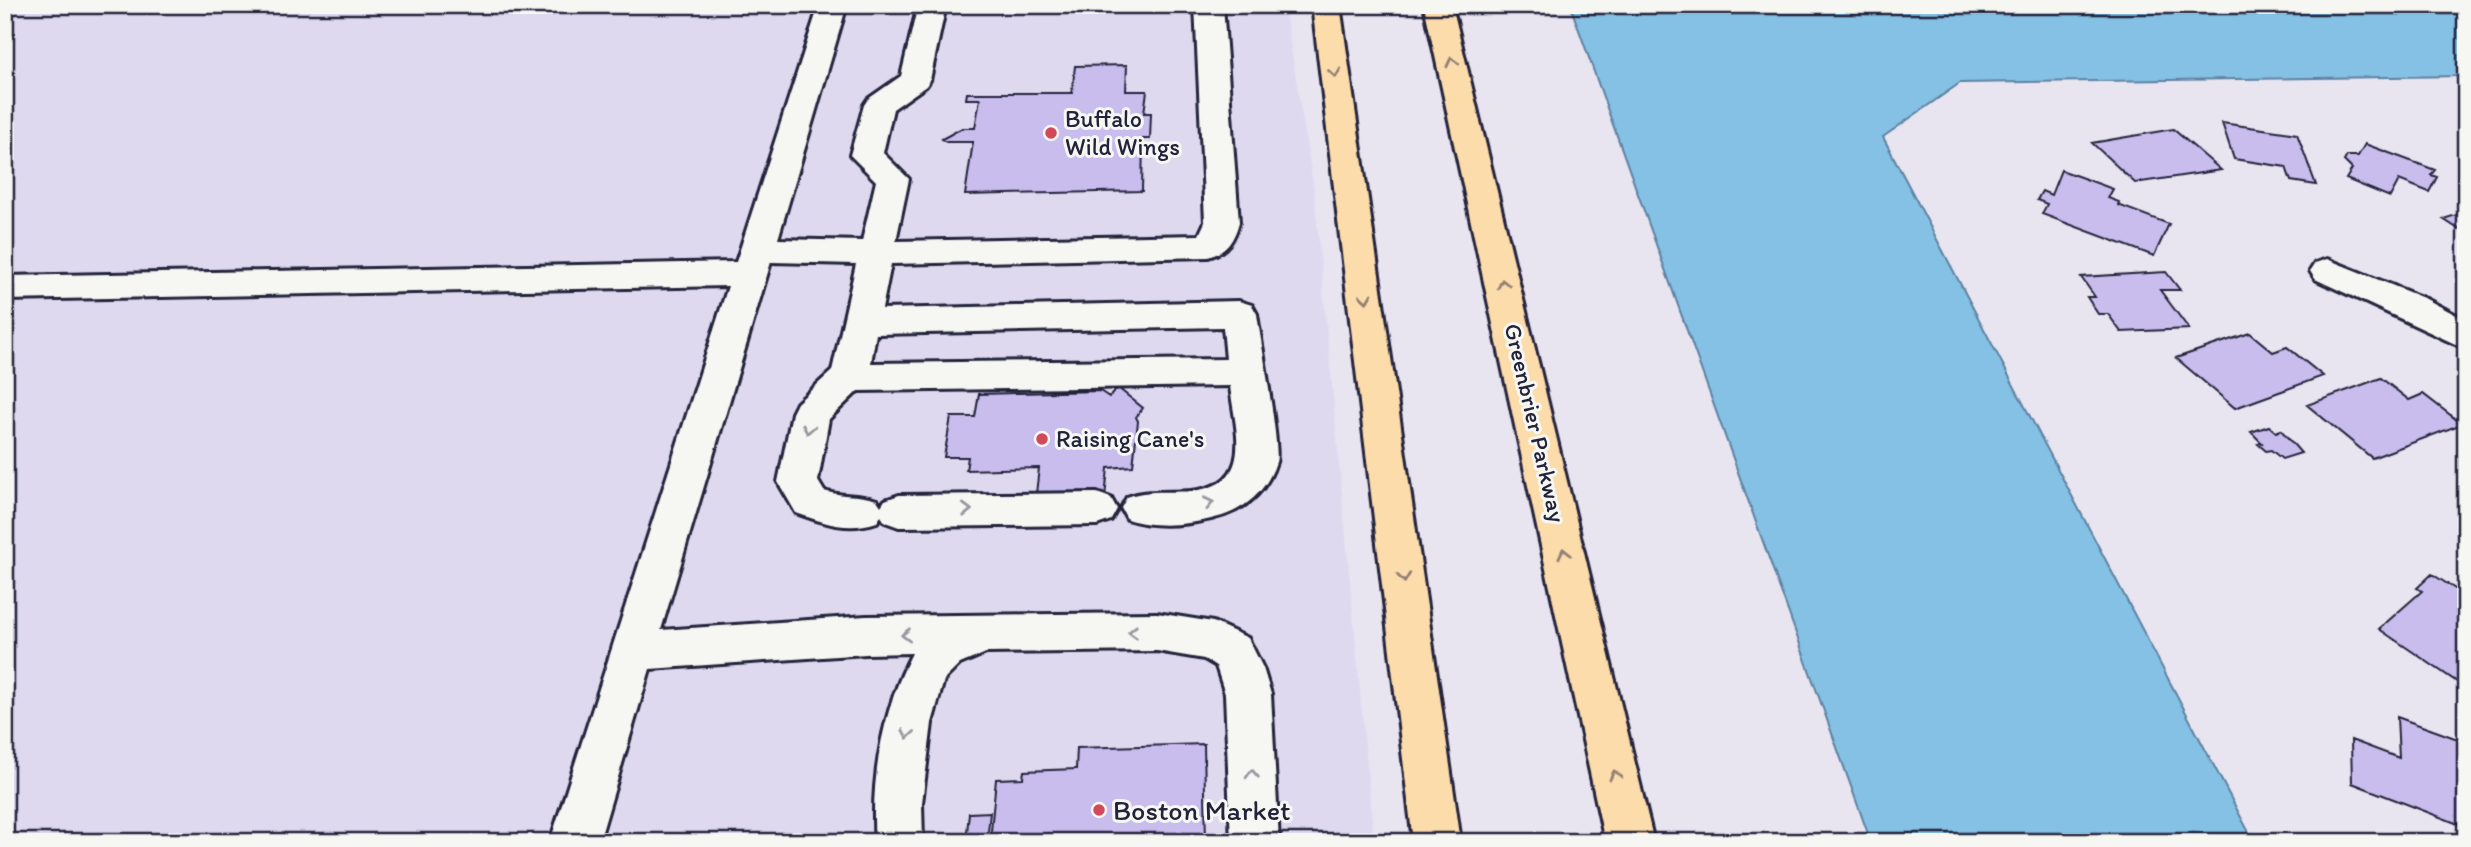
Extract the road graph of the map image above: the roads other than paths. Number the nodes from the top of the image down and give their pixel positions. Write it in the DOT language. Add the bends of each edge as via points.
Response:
graph roads {
  1 [pos="833,5"];
  2 [pos="932,5"];
  3 [pos="1209,5"];
  4 [pos="1326,5"];
  5 [pos="1438,5"];
  6 [pos="876,253"];
  7 [pos="753,262"];
  8 [pos="2327,271"];
  9 [pos="5,288"];
  10 [pos="860,322"];
  11 [pos="2466,335"];
  12 [pos="1247,372"];
  13 [pos="849,377"];
  14 [pos="1141,508"];
  15 [pos="1097,509"];
  16 [pos="989,634"];
  17 [pos="634,651"];
  18 [pos="1254,840"];
  19 [pos="574,842"];
  20 [pos="899,842"];
  21 [pos="1437,842"];
  22 [pos="1630,842"];
  1 -- 7 [label="street"];
  2 -- 6 [label="street" via="915,80 879,105 866,155 893,179"];
  3 -- 6 [label="street" via="1222,222 1218,236 1208,246"];
  4 -- 21 [label="main road, one-way"];
  22 -- 5 [label="main road, Greenbrier Parkway, one-way"];
  6 -- 7 [label="street"];
  6 -- 10 [label="street"];
  7 -- 9 [label="street"];
  7 -- 17 [label="street"];
  8 -- 11 [label="street"];
  10 -- 12 [label="street" via="1239,314"];
  10 -- 13 [label="street"];
  12 -- 13 [label="street"];
  14 -- 12 [label="street, one-way" via="1221,501 1244,485 1258,460"];
  13 -- 15 [label="street, one-way" via="811,413 798,482 810,502 840,512"];
  16 -- 17 [label="street, one-way" via="866,635"];
  18 -- 16 [label="street, one-way" via="1248,694 1232,652 1213,641 1157,632"];
  16 -- 20 [label="street, one-way" via="944,651 931,662 920,683 896,816"];
  17 -- 19 [label="street"];
}
